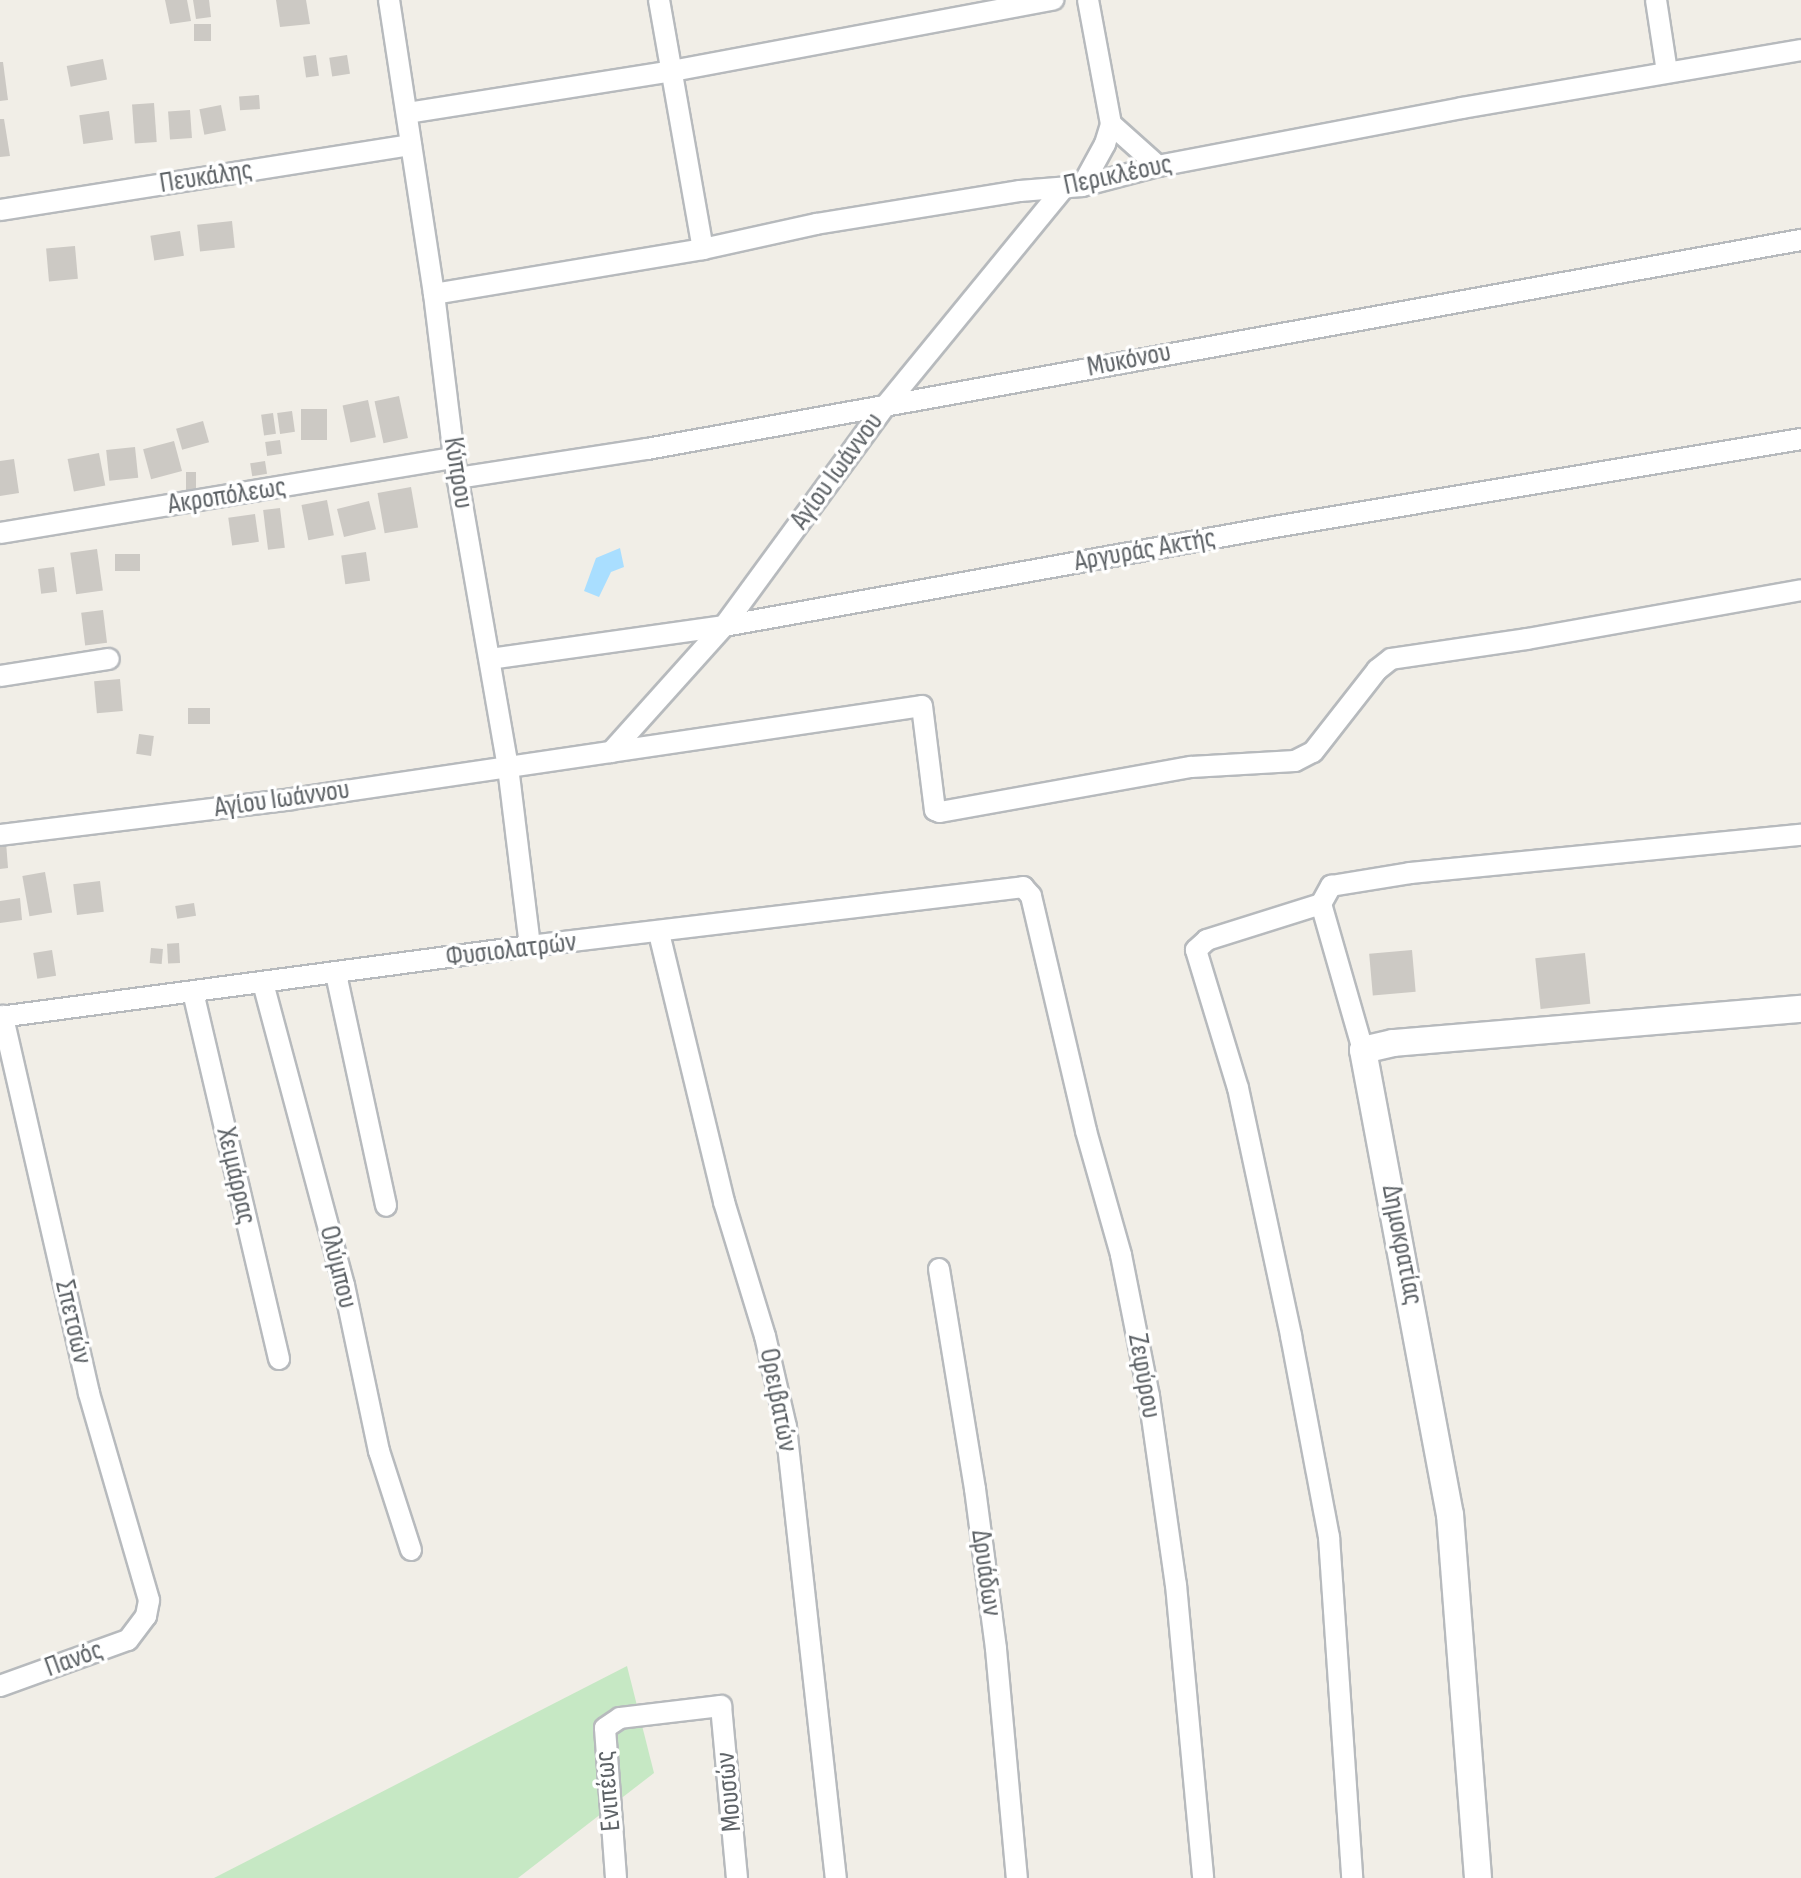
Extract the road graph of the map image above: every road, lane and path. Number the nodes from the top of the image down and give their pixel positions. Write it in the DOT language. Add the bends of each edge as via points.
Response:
graph roads {
  1 [pos="389,0"];
  2 [pos="659,0"];
  3 [pos="1053,0"];
  4 [pos="1088,0"];
  5 [pos="1656,0"];
  6 [pos="1801,50"];
  7 [pos="672,71"];
  8 [pos="1667,72"];
  9 [pos="407,113"];
  10 [pos="1111,124"];
  11 [pos="411,145"];
  12 [pos="1158,166"];
  13 [pos="1073,188"];
  14 [pos="0,210"];
  15 [pos="1801,240"];
  16 [pos="703,249"];
  17 [pos="434,294"];
  18 [pos="886,405"];
  19 [pos="1801,439"];
  20 [pos="456,468"];
  21 [pos="0,533"];
  22 [pos="1801,590"];
  23 [pos="724,626"];
  24 [pos="109,659"];
  25 [pos="490,659"];
  26 [pos="0,676"];
  27 [pos="611,752"];
  28 [pos="508,767"];
  29 [pos="0,835"];
  30 [pos="1801,835"];
  31 [pos="1023,887"];
  32 [pos="1321,904"];
  33 [pos="659,933"];
  34 [pos="530,946"];
  35 [pos="336,974"];
  36 [pos="263,983"];
  37 [pos="193,992"];
  38 [pos="1801,1009"];
  39 [pos="2,1016"];
  40 [pos="1363,1050"];
  41 [pos="386,1206"];
  42 [pos="939,1269"];
  43 [pos="279,1359"];
  44 [pos="411,1550"];
  45 [pos="141,1624"];
  46 [pos="0,1686"];
  47 [pos="721,1706"];
  48 [pos="616,1878"];
  49 [pos="737,1878"];
  50 [pos="836,1878"];
  51 [pos="1017,1878"];
  52 [pos="1203,1878"];
  53 [pos="1352,1878"];
  54 [pos="1478,1878"];
  1 -- 9 [label="street, Κύπρου"];
  2 -- 7 [label="street"];
  3 -- 7 [label="street"];
  4 -- 10 [label="street"];
  5 -- 8 [label="street"];
  6 -- 8 [label="street, Περικλέους"];
  7 -- 9 [label="street"];
  7 -- 16 [label="street"];
  8 -- 12 [label="street, Περικλέους"];
  9 -- 11 [label="street, Κύπρου"];
  10 -- 12 [label="street"];
  10 -- 13 [label="street, Αγίου Ιωάννου" via="1105,144"];
  11 -- 14 [label="street, Πευκάλης"];
  11 -- 17 [label="street, Κύπρου"];
  12 -- 13 [label="street, Περικλέους"];
  13 -- 16 [label="street, Περικλέους" via="1020,191 816,224"];
  13 -- 18 [label="street, Αγίου Ιωάννου"];
  15 -- 18 [label="street, Μυκόνου"];
  16 -- 17 [label="street, Περικλέους"];
  17 -- 20 [label="street, Κύπρου"];
  18 -- 20 [label="street, Μυκόνου" via="647,449"];
  18 -- 23 [label="street, Αγίου Ιωάννου"];
  19 -- 23 [label="street, Αργυράς Ακτής"];
  20 -- 21 [label="street, Ακροπόλεως"];
  20 -- 25 [label="street, Κύπρου"];
  22 -- 27 [label="street, Αγίου Ιωάννου" via="1391,659 1313,752 1295,761 1191,767 940,812 935,810 922,706"];
  23 -- 25 [label="street, Αργυράς Ακτής"];
  23 -- 27 [label="street, Αγίου Ιωάννου"];
  24 -- 26 [label="street"];
  25 -- 28 [label="street, Κύπρου"];
  27 -- 28 [label="street, Αγίου Ιωάννου"];
  28 -- 29 [label="street, Αγίου Ιωάννου"];
  28 -- 34 [label="street, Κύπρου"];
  30 -- 32 [label="street" via="1410,873 1331,886"];
  31 -- 33 [label="street, Φυσιολατρών"];
  31 -- 52 [label="street, Ζεφύρου" via="1031,896 1121,1255 1149,1396 1176,1585"];
  32 -- 40 [label="street"];
  32 -- 53 [label="street" via="1207,940 1196,950 1238,1088 1329,1537"];
  33 -- 34 [label="street, Φυσιολατρών"];
  33 -- 50 [label="street, Ορειβατών" via="724,1202 786,1427"];
  34 -- 35 [label="street, Φυσιολατρών"];
  35 -- 36 [label="street, Φυσιολατρών"];
  35 -- 41 [label="street"];
  36 -- 37 [label="street, Φυσιολατρών"];
  36 -- 44 [label="street, Ολύμπου" via="344,1285 379,1451"];
  37 -- 39 [label="street, Φυσιολατρών"];
  37 -- 43 [label="street, Χειμάρρας"];
  38 -- 40 [label="street" via="1393,1043"];
  39 -- 45 [label="street, Σπετσών" via="89,1393 148,1592"];
  40 -- 54 [label="street, Δημοκρατίας" via="1450,1515"];
  42 -- 51 [label="street, Δρυάδων" via="996,1649"];
  45 -- 46 [label="street, Πανός" via="128,1640"];
  47 -- 48 [label="street, Ενιπέως" via="620,1718 605,1728"];
  47 -- 49 [label="street, Μουσών"];
}
